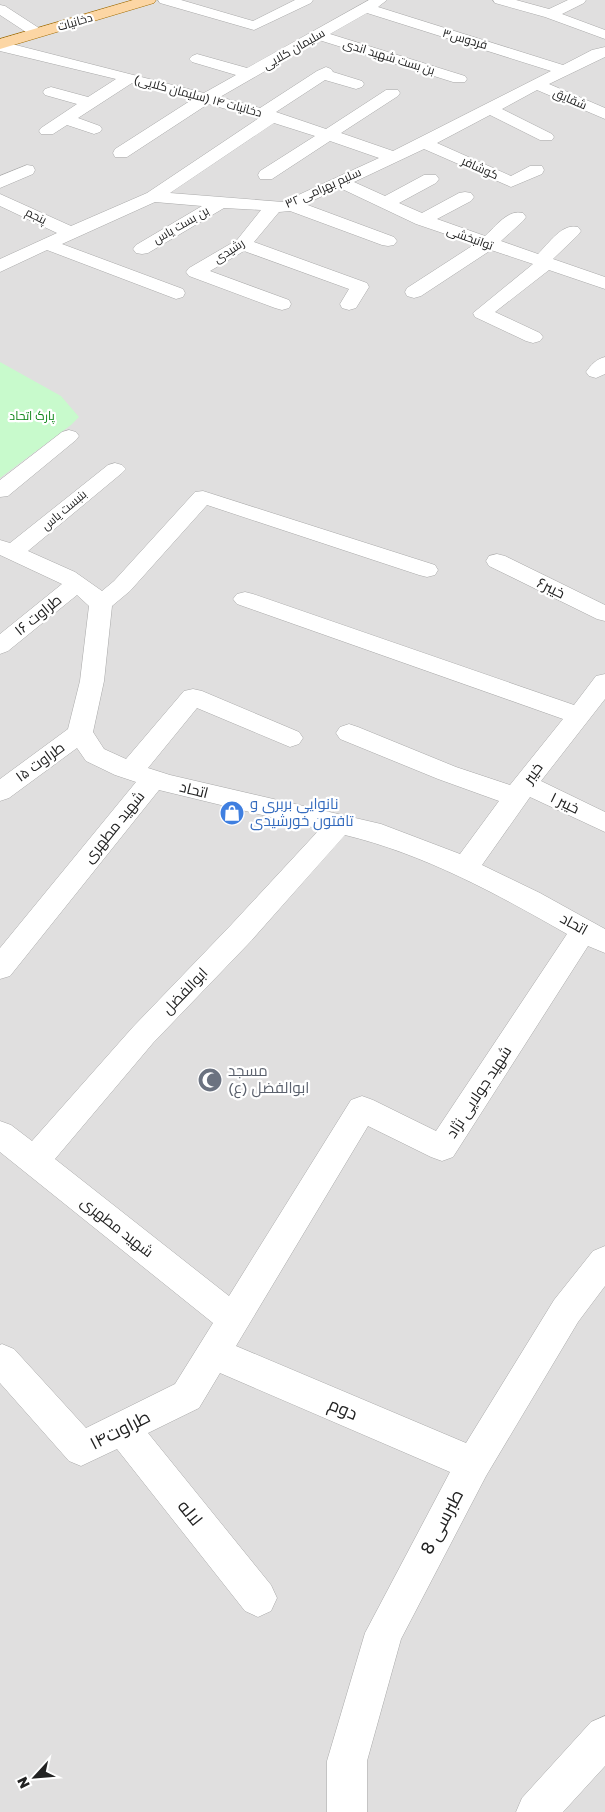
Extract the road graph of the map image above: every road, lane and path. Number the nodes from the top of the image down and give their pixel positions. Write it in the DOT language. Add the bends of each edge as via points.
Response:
graph roads {
  1 [pos="149,0"];
  2 [pos="165,0"];
  3 [pos="306,0"];
  4 [pos="380,0"];
  5 [pos="500,0"];
  6 [pos="579,0"];
  7 [pos="366,8"];
  8 [pos="0,9"];
  9 [pos="550,14"];
  10 [pos="254,26"];
  11 [pos="37,33"];
  12 [pos="237,34"];
  13 [pos="318,35"];
  14 [pos="605,36"];
  15 [pos="0,45"];
  16 [pos="605,52"];
  17 [pos="99,55"];
  18 [pos="197,59"];
  19 [pos="571,66"];
  20 [pos="86,67"];
  21 [pos="596,70"];
  22 [pos="250,74"];
  23 [pos="129,78"];
  24 [pos="459,79"];
  25 [pos="356,84"];
  26 [pos="536,84"];
  27 [pos="51,92"];
  28 [pos="392,93"];
  29 [pos="208,97"];
  30 [pos="90,104"];
  31 [pos="489,108"];
  32 [pos="268,114"];
  33 [pos="605,114"];
  34 [pos="66,119"];
  35 [pos="94,129"];
  36 [pos="47,131"];
  37 [pos="330,134"];
  38 [pos="546,137"];
  39 [pos="424,142"];
  40 [pos="121,153"];
  41 [pos="393,157"];
  42 [pos="27,170"];
  43 [pos="536,170"];
  44 [pos="266,175"];
  45 [pos="430,179"];
  46 [pos="340,182"];
  47 [pos="0,183"];
  48 [pos="153,197"];
  49 [pos="465,197"];
  50 [pos="0,199"];
  51 [pos="221,202"];
  52 [pos="386,204"];
  53 [pos="282,205"];
  54 [pos="517,217"];
  55 [pos="422,220"];
  56 [pos="572,231"];
  57 [pos="71,233"];
  58 [pos="388,241"];
  59 [pos="47,244"];
  60 [pos="243,244"];
  61 [pos="487,244"];
  62 [pos="142,248"];
  63 [pos="4,260"];
  64 [pos="544,262"];
  65 [pos="605,283"];
  66 [pos="176,292"];
  67 [pos="414,292"];
  68 [pos="282,304"];
  69 [pos="349,304"];
  70 [pos="533,337"];
  71 [pos="69,436"];
  72 [pos="114,468"];
  73 [pos="0,491"];
  74 [pos="7,549"];
  75 [pos="497,561"];
  76 [pos="428,570"];
  77 [pos="76,584"];
  78 [pos="245,599"];
  79 [pos="102,604"];
  80 [pos="605,614"];
  81 [pos="0,646"];
  82 [pos="605,682"];
  83 [pos="578,715"];
  84 [pos="80,733"];
  85 [pos="349,733"];
  86 [pos="290,738"];
  87 [pos="142,775"];
  88 [pos="521,791"];
  89 [pos="0,792"];
  90 [pos="605,823"];
  91 [pos="340,824"];
  92 [pos="465,868"];
  93 [pos="595,936"];
  94 [pos="0,968"];
  95 [pos="0,1134"];
  96 [pos="34,1161"];
  97 [pos="605,1261"];
  98 [pos="234,1320"];
  99 [pos="213,1353"];
  100 [pos="0,1361"];
  101 [pos="122,1428"];
  102 [pos="473,1464"];
  103 [pos="258,1598"];
  104 [pos="605,1736"];
  105 [pos="347,1812"];
  106 [pos="536,1812"];
  1 -- 11 [label="main road, دخانیات"];
  2 -- 10 [label="street"];
  3 -- 10 [label="street"];
  4 -- 7 [label="street, سلیمان کلایی"];
  5 -- 9 [label="street"];
  6 -- 9 [label="street"];
  7 -- 13 [label="street, سلیمان کلایی"];
  7 -- 19 [label="street, فردوس۳" via="439,32"];
  8 -- 11 [label="street"];
  9 -- 14 [label="street"];
  10 -- 12 [label="street"];
  11 -- 15 [label="main road, دخانیات"];
  13 -- 22 [label="street, سلیمان کلایی"];
  13 -- 24 [label="street, بن بست شهید اندی"];
  15 -- 20 [label="street, دخانیات ۱۴ (سلیمان کلایی)"];
  16 -- 19 [label="street, سلیم بهرامی ۳۲"];
  17 -- 20 [label="street"];
  18 -- 22 [label="street"];
  19 -- 21 [label="street, فردوس۳"];
  19 -- 26 [label="street, سلیم بهرامی ۳۲"];
  20 -- 23 [label="street, دخانیات ۱۴ (سلیمان کلایی)"];
  22 -- 29 [label="street, سلیمان کلایی"];
  23 -- 29 [label="street, دخانیات ۱۴ (سلیمان کلایی)"];
  23 -- 30 [label="street"];
  25 -- 32 [label="street" via="324,73"];
  26 -- 31 [label="street, سلیم بهرامی ۳۲"];
  26 -- 33 [label="street, شقایق"];
  27 -- 30 [label="street"];
  28 -- 37 [label="street"];
  29 -- 32 [label="street, دخانیات ۱۴ (سلیمان کلایی)"];
  29 -- 40 [label="street, سلیمان کلایی"];
  30 -- 34 [label="street"];
  31 -- 38 [label="street"];
  31 -- 39 [label="street, سلیم بهرامی ۳۲"];
  32 -- 37 [label="street, دخانیات ۱۴ (سلیمان کلایی)"];
  32 -- 48 [label="street"];
  34 -- 35 [label="street"];
  34 -- 36 [label="street"];
  37 -- 41 [label="street, دخانیات ۱۴ (سلیمان کلایی)"];
  37 -- 44 [label="street"];
  39 -- 41 [label="street, سلیم بهرامی ۳۲"];
  39 -- 43 [label="street, کوشافر" via="511,182"];
  41 -- 46 [label="street, سلیم بهرامی ۳۲"];
  42 -- 47 [label="street"];
  45 -- 52 [label="street"];
  46 -- 52 [label="street, توانبخشی"];
  46 -- 53 [label="street, سلیم بهرامی ۳۲"];
  48 -- 51 [label="street, سلیم بهرامی ۳۲"];
  48 -- 57 [label="street, سلیم بهرامی ۳۲"];
  49 -- 55 [label="street"];
  50 -- 57 [label="street, پنجم"];
  51 -- 53 [label="street, سلیم بهرامی ۳۲"];
  51 -- 62 [label="street, بن بست یاس"];
  52 -- 55 [label="street, توانبخشی"];
  53 -- 58 [label="street"];
  53 -- 60 [label="street, رشیدی"];
  54 -- 61 [label="street"];
  55 -- 61 [label="street, توانبخشی"];
  56 -- 64 [label="street"];
  57 -- 59 [label="street, سلیم بهرامی ۳۲"];
  59 -- 63 [label="street, سلیم بهرامی ۳۲"];
  59 -- 66 [label="street"];
  60 -- 68 [label="street, رشیدی" via="195,272"];
  60 -- 69 [label="street" via="360,287"];
  61 -- 64 [label="street, توانبخشی"];
  61 -- 67 [label="street"];
  64 -- 65 [label="street, توانبخشی"];
  64 -- 70 [label="street" via="482,313"];
  71 -- 73 [label="street"];
  72 -- 74 [label="street, بنبست یاس"];
  74 -- 77 [label="street" via="52,569"];
  75 -- 80 [label="street, خیبر۶"];
  76 -- 79 [label="street" via="203,497"];
  77 -- 79 [label="street"];
  77 -- 81 [label="street, طراوت ۱۶"];
  78 -- 83 [label="street"];
  79 -- 84 [label="street" via="92,681"];
  82 -- 83 [label="street, خیبر"];
  83 -- 88 [label="street, خیبر"];
  84 -- 87 [label="street, اتحاد" via="95,755"];
  84 -- 89 [label="street, طراوت ۱۵"];
  85 -- 88 [label="street, خیبر ۱" via="447,773"];
  86 -- 87 [label="street, شهید مطهری" via="193,697"];
  87 -- 91 [label="street, اتحاد"];
  87 -- 94 [label="street, شهید مطهری"];
  88 -- 90 [label="street, خیبر ۱"];
  88 -- 92 [label="street, خیبر"];
  91 -- 92 [label="street, اتحاد" via="381,834"];
  91 -- 96 [label="street, ابوالفضل" via="143,1035"];
  92 -- 93 [label="street, اتحاد"];
  93 -- 98 [label="street, شهید جولایی نژاد" via="442,1148 362,1109"];
  95 -- 96 [label="street, شهید مطهری"];
  96 -- 98 [label="street, شهید مطهری"];
  97 -- 102 [label="street, طبرسی 8" via="566,1311"];
  98 -- 99 [label="street, طراوت۱۴"];
  99 -- 101 [label="street, طراوت۱۴" via="187,1396"];
  99 -- 102 [label="street, دوم"];
  100 -- 101 [label="street, طراوت۱۴" via="82,1449"];
  101 -- 103 [label="street, لاله"];
  102 -- 105 [label="street, طبرسی 8" via="384,1633 347,1761"];
  104 -- 106 [label="street"];
}
